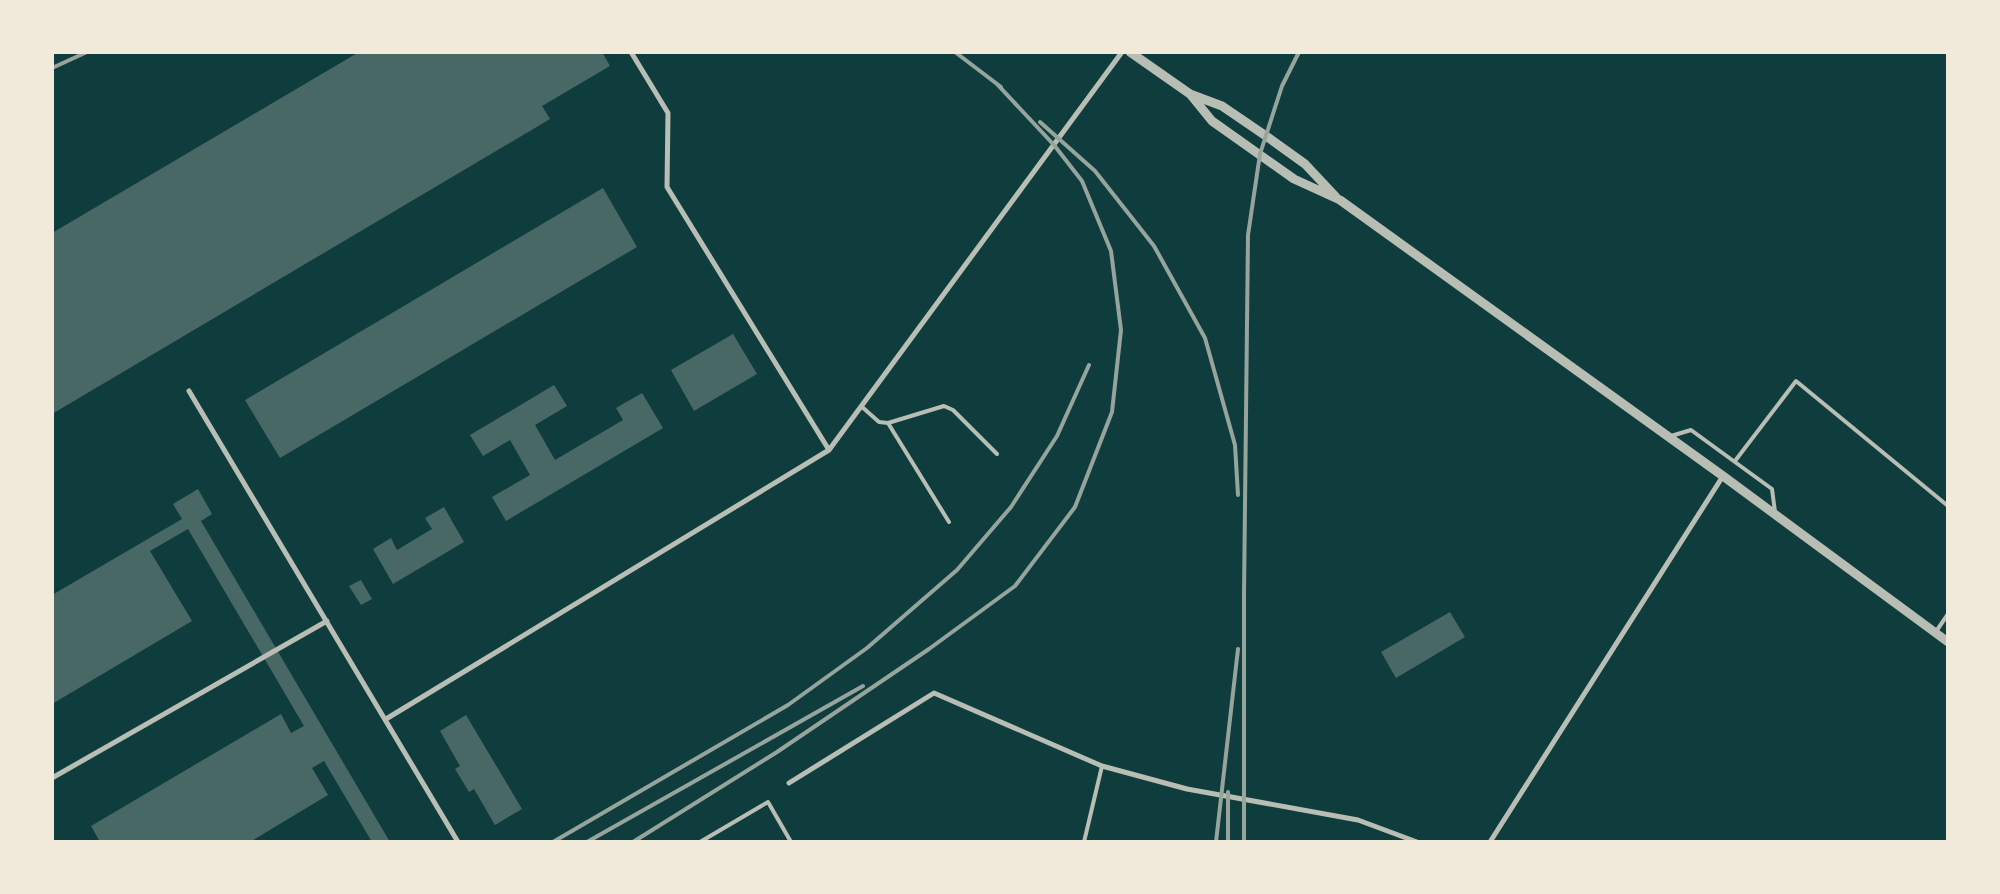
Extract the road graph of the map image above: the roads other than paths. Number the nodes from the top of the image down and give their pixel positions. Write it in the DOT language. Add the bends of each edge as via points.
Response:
graph roads {
  1 [pos="631,52"];
  2 [pos="1122,52"];
  3 [pos="1130,52"];
  4 [pos="1190,94"];
  5 [pos="1340,200"];
  6 [pos="189,391"];
  7 [pos="861,406"];
  8 [pos="888,423"];
  9 [pos="1668,437"];
  10 [pos="829,450"];
  11 [pos="997,454"];
  12 [pos="1734,462"];
  13 [pos="1723,476"];
  14 [pos="1948,506"];
  15 [pos="1775,515"];
  16 [pos="949,522"];
  17 [pos="1948,614"];
  18 [pos="327,621"];
  19 [pos="1935,632"];
  20 [pos="1948,642"];
  21 [pos="386,719"];
  22 [pos="1102,766"];
  23 [pos="52,778"];
  24 [pos="789,783"];
  25 [pos="458,842"];
  26 [pos="700,842"];
  27 [pos="791,842"];
  28 [pos="1084,842"];
  29 [pos="1418,842"];
  30 [pos="1490,842"];
  1 -- 10 [label="street" via="668,113 668,187"];
  2 -- 7 [label="street"];
  3 -- 4 [label="street"];
  4 -- 5 [label="street" via="1222,106 1266,136 1305,164"];
  4 -- 5 [label="street" via="1212,121 1294,179"];
  5 -- 9 [label="street"];
  6 -- 18 [label="street"];
  7 -- 8 [label="lane" via="878,422"];
  7 -- 10 [label="street"];
  8 -- 11 [label="lane" via="944,406 953,410"];
  8 -- 16 [label="lane"];
  9 -- 12 [label="lane" via="1691,430"];
  9 -- 13 [label="street"];
  10 -- 21 [label="street"];
  12 -- 14 [label="lane" via="1796,381"];
  12 -- 15 [label="lane" via="1772,489"];
  13 -- 15 [label="street"];
  13 -- 30 [label="street"];
  15 -- 19 [label="street"];
  17 -- 19 [label="lane"];
  18 -- 21 [label="street"];
  18 -- 23 [label="street"];
  19 -- 20 [label="street"];
  21 -- 25 [label="street"];
  22 -- 24 [label="street" via="934,693"];
  22 -- 28 [label="lane"];
  22 -- 29 [label="street" via="1187,789 1358,820"];
  26 -- 27 [label="lane" via="768,802"];
}
